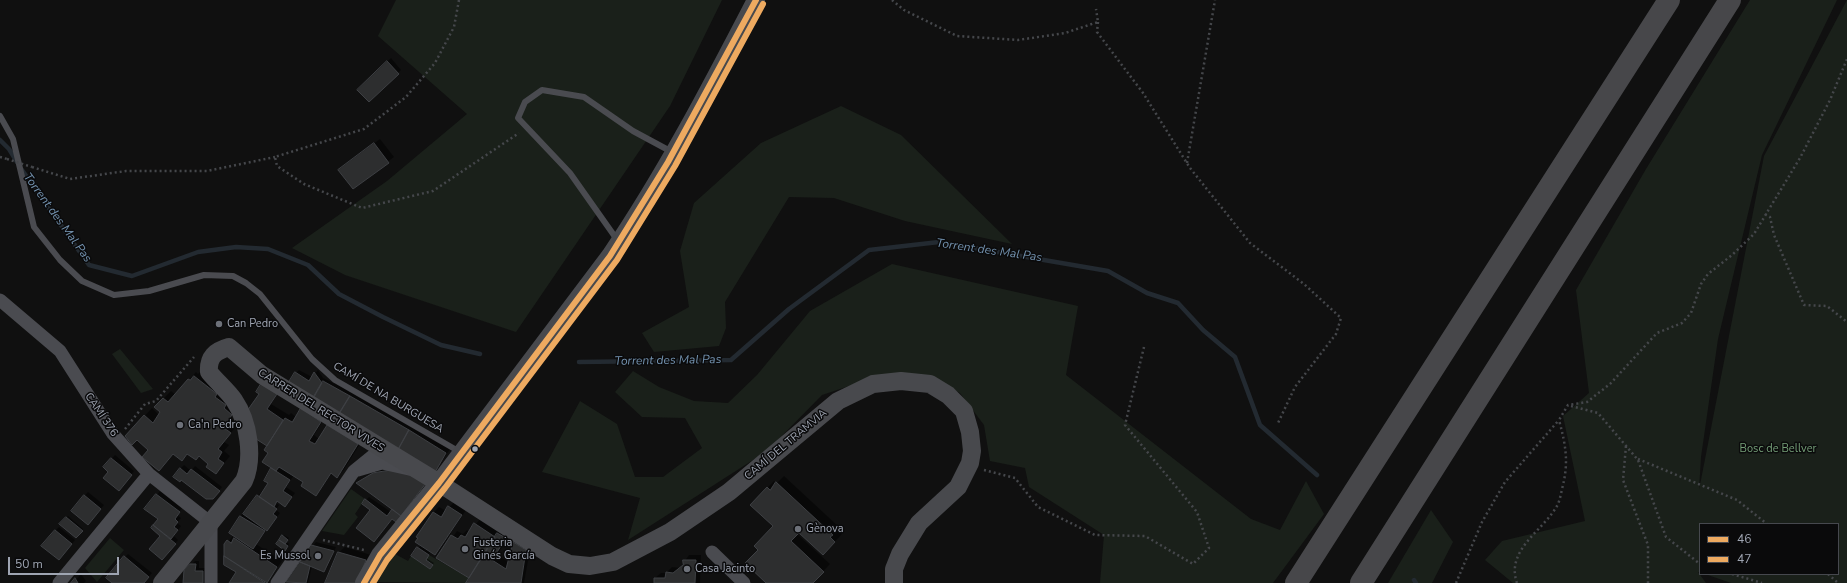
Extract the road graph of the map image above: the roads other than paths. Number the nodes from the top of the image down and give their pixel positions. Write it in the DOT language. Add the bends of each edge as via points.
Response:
graph roads {
  1 [pos="756,0"];
  2 [pos="1670,0"];
  3 [pos="1730,0"];
  4 [pos="0,116"];
  5 [pos="673,153"];
  6 [pos="619,243"];
  7 [pos="0,300"];
  8 [pos="380,449"];
  9 [pos="462,453"];
  10 [pos="354,471"];
  11 [pos="421,473"];
  12 [pos="149,474"];
  13 [pos="439,484"];
  14 [pos="211,523"];
  15 [pos="712,552"];
  16 [pos="59,583"];
  17 [pos="162,583"];
  18 [pos="212,583"];
  19 [pos="277,583"];
  20 [pos="364,583"];
  21 [pos="744,583"];
  22 [pos="894,583"];
  23 [pos="1296,583"];
  24 [pos="1361,583"];
  1 -- 5 [label="street"];
  2 -- 23 [label="highway"];
  3 -- 24 [label="highway"];
  4 -- 9 [label="lane, CAMÍ DE NA BURGUESA" via="14,139 34,227 60,260 82,281 114,295 149,291 204,275 233,276 260,294 312,359 335,380"];
  5 -- 6 [label="street"];
  5 -- 6 [label="lane" via="633,131 584,97 542,90 525,102 518,118 570,173"];
  6 -- 9 [label="street"];
  7 -- 12 [label="street, CAMÍ 376" via="60,352 117,439"];
  8 -- 10 [label="street"];
  8 -- 11 [label="street, CARRER DEL RECTOR VIVES"];
  8 -- 14 [label="street, CARRER DEL RECTOR VIVES" via="262,375 229,347 218,350 209,363 209,372 239,408 247,438 249,464 244,482"];
  9 -- 13 [label="street"];
  10 -- 11 [label="street" via="382,463"];
  10 -- 19 [label="street"];
  11 -- 13 [label="street, CARRER DEL RECTOR VIVES"];
  12 -- 14 [label="street, CAMÍ 376"];
  12 -- 16 [label="street"];
  13 -- 20 [label="street" via="380,555"];
  13 -- 22 [label="street, CAMÍ DEL TRAMVIA" via="552,556 569,564 590,566 613,562 670,532 729,492 838,401 873,384 901,381 930,384 948,395 964,411 972,451 966,474 958,487 919,523 900,554 894,569"];
  14 -- 17 [label="street, CARRER DEL RECTOR VIVES"];
  14 -- 18 [label="street"];
  15 -- 21 [label="street"];
}
